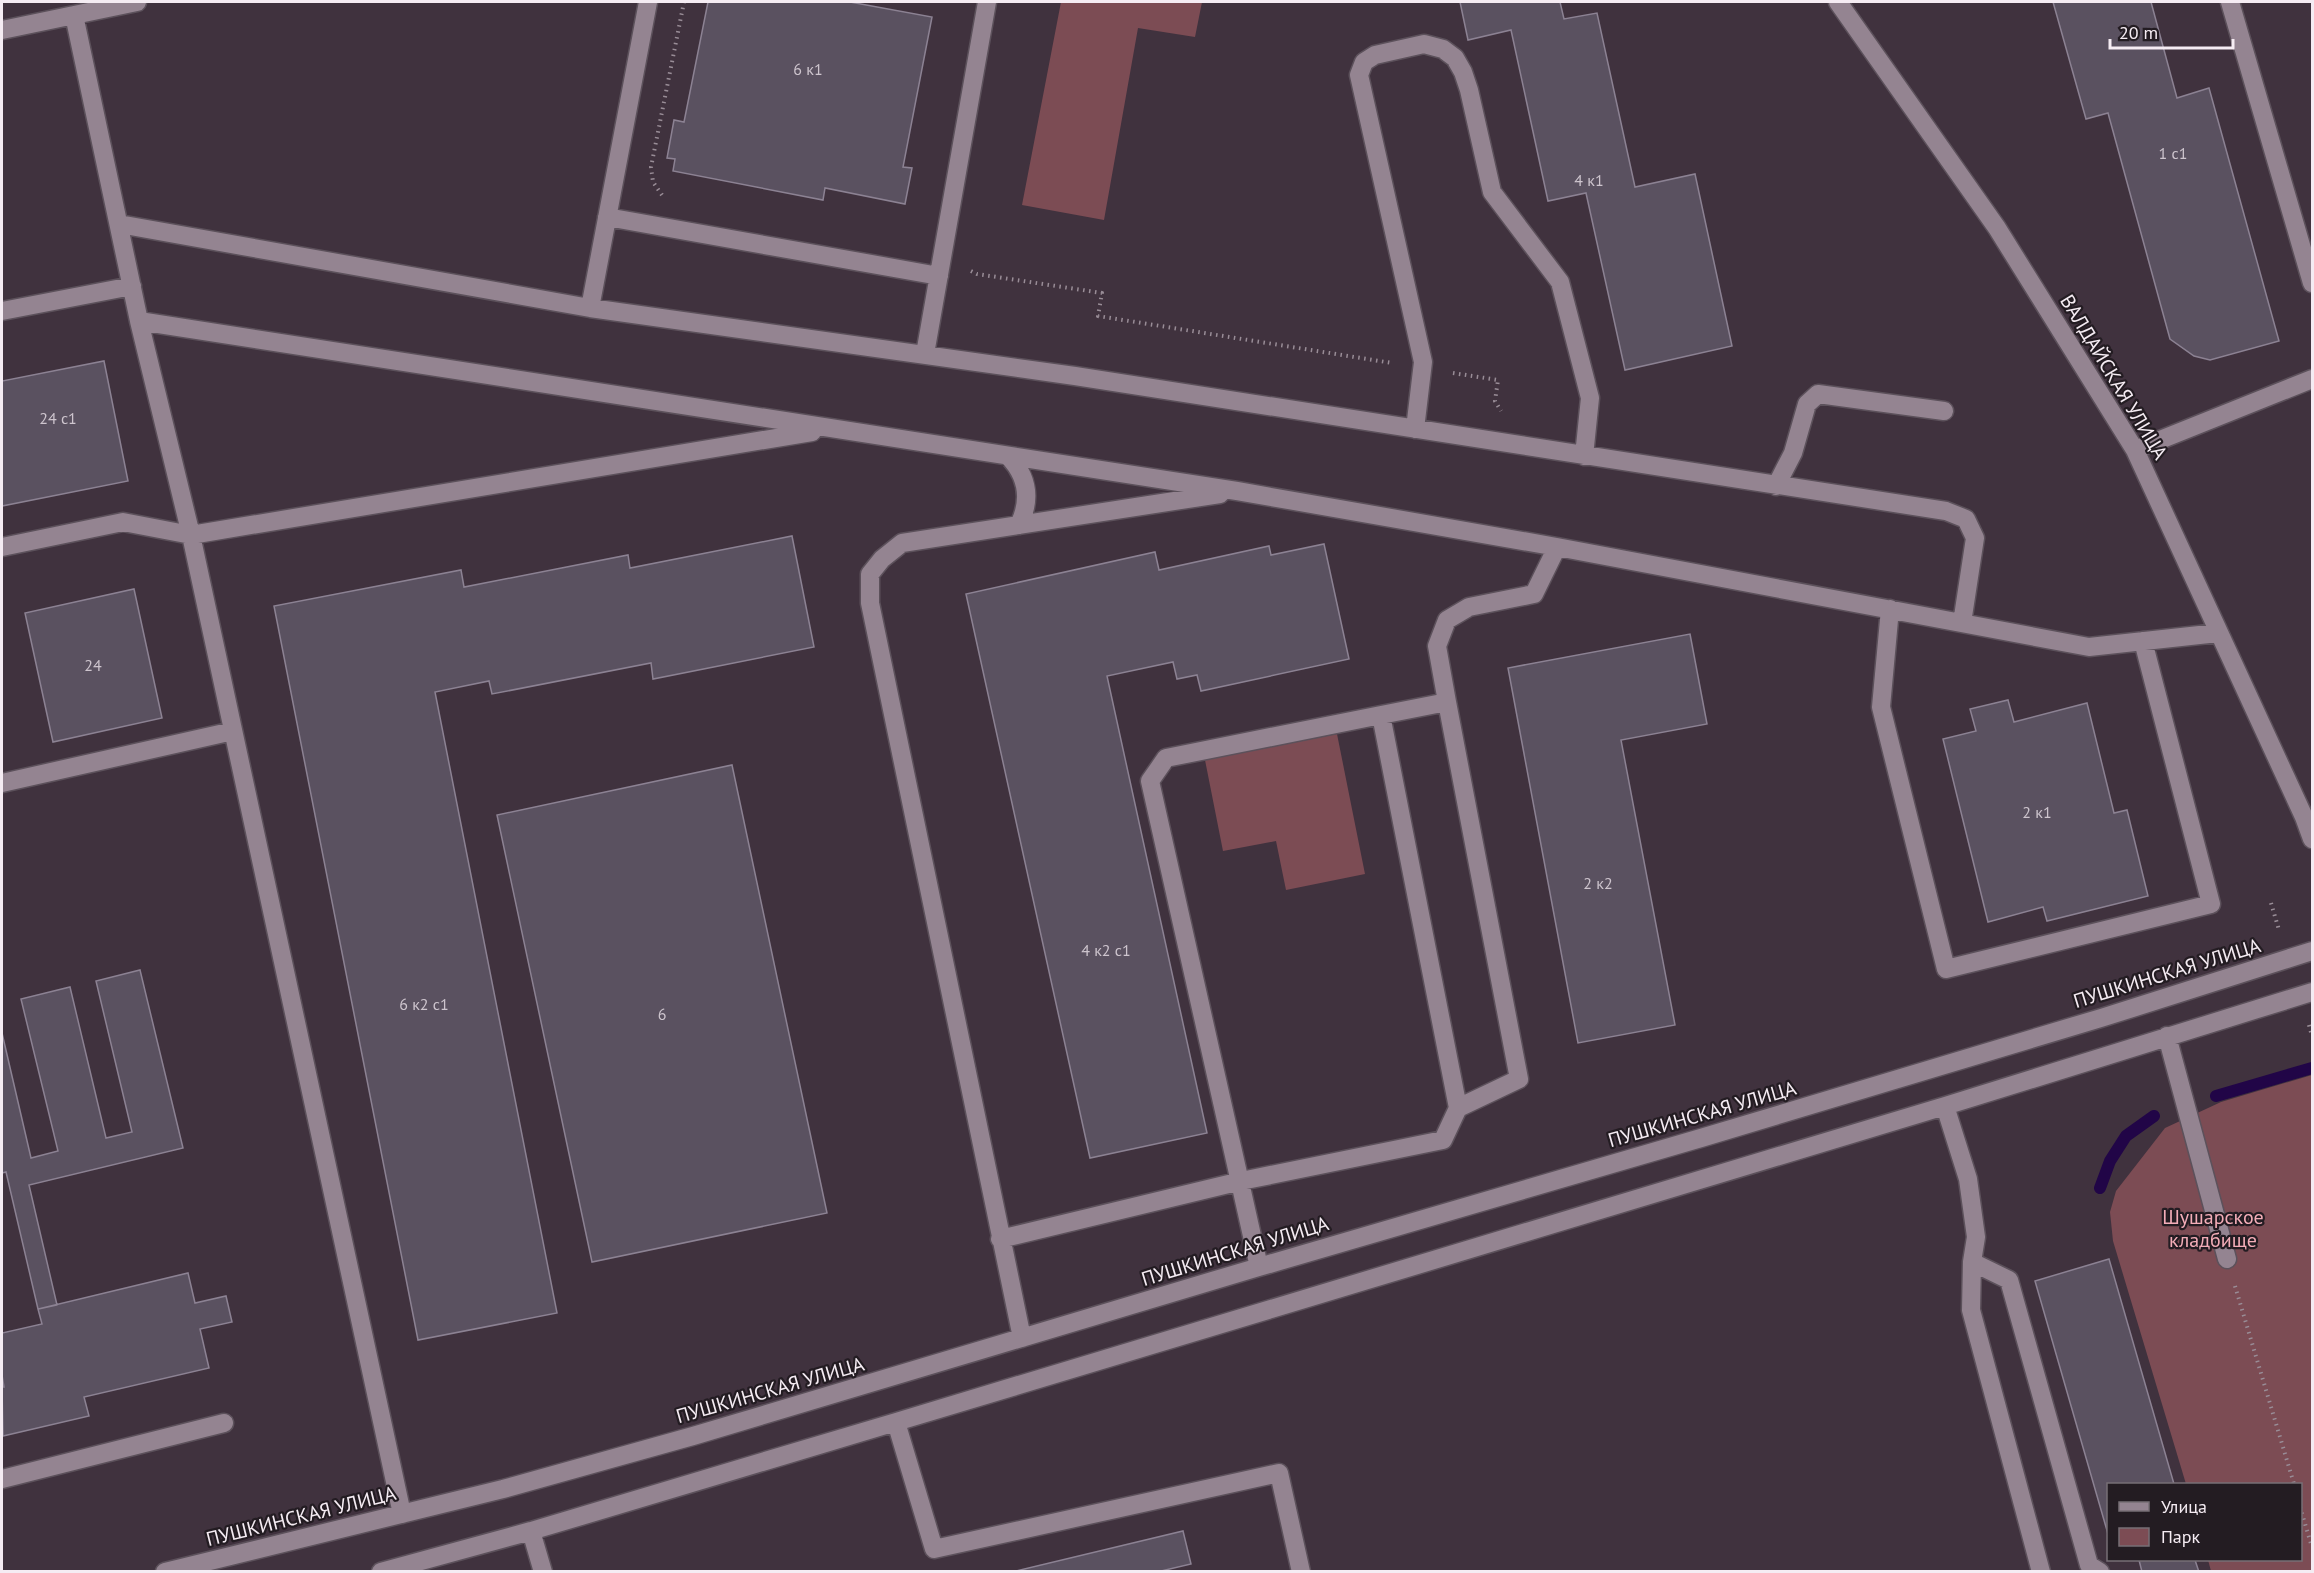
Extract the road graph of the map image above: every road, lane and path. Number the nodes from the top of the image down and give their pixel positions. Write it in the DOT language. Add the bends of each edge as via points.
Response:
graph roads {
  1 [pos="137,2"];
  2 [pos="648,2"];
  3 [pos="684,2"];
  4 [pos="987,2"];
  5 [pos="1838,2"];
  6 [pos="2230,2"];
  7 [pos="74,15"];
  8 [pos="2,30"];
  9 [pos="668,198"];
  10 [pos="607,218"];
  11 [pos="119,224"];
  12 [pos="944,247"];
  13 [pos="939,276"];
  14 [pos="2313,283"];
  15 [pos="132,286"];
  16 [pos="590,308"];
  17 [pos="2,311"];
  18 [pos="140,321"];
  19 [pos="925,354"];
  20 [pos="1422,368"];
  21 [pos="2313,379"];
  22 [pos="1944,411"];
  23 [pos="1512,413"];
  24 [pos="829,429"];
  25 [pos="1415,429"];
  26 [pos="2134,450"];
  27 [pos="1584,456"];
  28 [pos="1009,457"];
  29 [pos="1776,486"];
  30 [pos="1237,492"];
  31 [pos="1019,525"];
  32 [pos="191,535"];
  33 [pos="2,547"];
  34 [pos="1557,547"];
  35 [pos="1890,609"];
  36 [pos="1962,623"];
  37 [pos="2218,633"];
  38 [pos="2143,641"];
  39 [pos="1447,702"];
  40 [pos="1381,715"];
  41 [pos="233,730"];
  42 [pos="2,783"];
  43 [pos="2313,839"];
  44 [pos="2313,951"];
  45 [pos="2313,992"];
  46 [pos="2167,1036"];
  47 [pos="1945,1106"];
  48 [pos="1458,1108"];
  49 [pos="1241,1181"];
  50 [pos="1000,1239"];
  51 [pos="2227,1259"];
  52 [pos="1972,1262"];
  53 [pos="1259,1267"];
  54 [pos="1022,1338"];
  55 [pos="896,1422"];
  56 [pos="224,1423"];
  57 [pos="2,1479"];
  58 [pos="2293,1483"];
  59 [pos="2302,1510"];
  60 [pos="402,1514"];
  61 [pos="531,1531"];
  62 [pos="2313,1547"];
  63 [pos="165,1572"];
  64 [pos="381,1572"];
  65 [pos="543,1572"];
  66 [pos="1301,1572"];
  67 [pos="2042,1572"];
  68 [pos="2100,1572"];
  1 -- 7 [label="street"];
  2 -- 10 [label="street"];
  3 -- 9 [label="path" via="651,167 653,182"];
  4 -- 12 [label="street"];
  5 -- 26 [label="street, ВАЛДАЙСКАЯ УЛИЦА" via="1997,228"];
  6 -- 14 [label="street"];
  7 -- 8 [label="street"];
  7 -- 11 [label="street"];
  10 -- 13 [label="street"];
  10 -- 16 [label="street"];
  11 -- 15 [label="street"];
  11 -- 16 [label="street"];
  12 -- 13 [label="street"];
  12 -- 20 [label="path" via="969,252 967,263 976,274 1102,294 1098,316"];
  13 -- 19 [label="street"];
  15 -- 17 [label="street"];
  15 -- 18 [label="street"];
  16 -- 19 [label="street"];
  18 -- 24 [label="street"];
  18 -- 32 [label="street"];
  19 -- 25 [label="street"];
  20 -- 23 [label="path" via="1498,380 1495,401 1501,411"];
  20 -- 25 [label="street"];
  20 -- 27 [label="street" via="1359,75 1364,62 1375,55 1424,44 1443,49 1455,58 1469,90 1491,192 1560,282 1590,398"];
  21 -- 26 [label="street"];
  22 -- 29 [label="street" via="1818,394 1807,404 1793,453"];
  24 -- 28 [label="street"];
  24 -- 32 [label="street"];
  25 -- 27 [label="street"];
  26 -- 37 [label="street, ВАЛДАЙСКАЯ УЛИЦА"];
  27 -- 29 [label="street"];
  28 -- 30 [label="street"];
  28 -- 31 [label="street" via="1024,479 1027,493"];
  29 -- 36 [label="street" via="1946,511 1966,519 1975,538"];
  30 -- 31 [label="street"];
  30 -- 34 [label="street"];
  31 -- 50 [label="street" via="902,543 870,574 870,603"];
  32 -- 33 [label="street" via="123,522"];
  32 -- 41 [label="street"];
  34 -- 35 [label="street"];
  34 -- 39 [label="street" via="1534,594 1469,607 1447,620 1437,646"];
  35 -- 36 [label="street"];
  35 -- 38 [label="street" via="1881,707 1946,969 2211,904"];
  36 -- 38 [label="street" via="2089,647"];
  37 -- 38 [label="street"];
  37 -- 43 [label="street, ВАЛДАЙСКАЯ УЛИЦА"];
  39 -- 40 [label="street"];
  39 -- 48 [label="street" via="1520,1079"];
  40 -- 48 [label="street"];
  40 -- 49 [label="street" via="1166,758 1150,781"];
  41 -- 42 [label="street"];
  41 -- 60 [label="street"];
  44 -- 53 [label="street, ПУШКИНСКАЯ УЛИЦА" via="1881,1084"];
  45 -- 46 [label="street"];
  46 -- 47 [label="street"];
  46 -- 51 [label="street"];
  47 -- 52 [label="street" via="1968,1179 1976,1237"];
  47 -- 55 [label="street"];
  48 -- 49 [label="street" via="1443,1140"];
  49 -- 50 [label="street"];
  49 -- 53 [label="street"];
  50 -- 54 [label="street"];
  51 -- 58 [label="path"];
  52 -- 67 [label="street" via="1971,1310"];
  52 -- 68 [label="street" via="2008,1280 2089,1565"];
  53 -- 54 [label="street, ПУШКИНСКАЯ УЛИЦА"];
  54 -- 60 [label="street, ПУШКИНСКАЯ УЛИЦА" via="693,1436"];
  55 -- 61 [label="street"];
  55 -- 66 [label="street" via="934,1549 1279,1473"];
  56 -- 57 [label="street"];
  59 -- 62 [label="path"];
  60 -- 63 [label="street, ПУШКИНСКАЯ УЛИЦА"];
  61 -- 64 [label="street"];
  61 -- 65 [label="street"];
}
